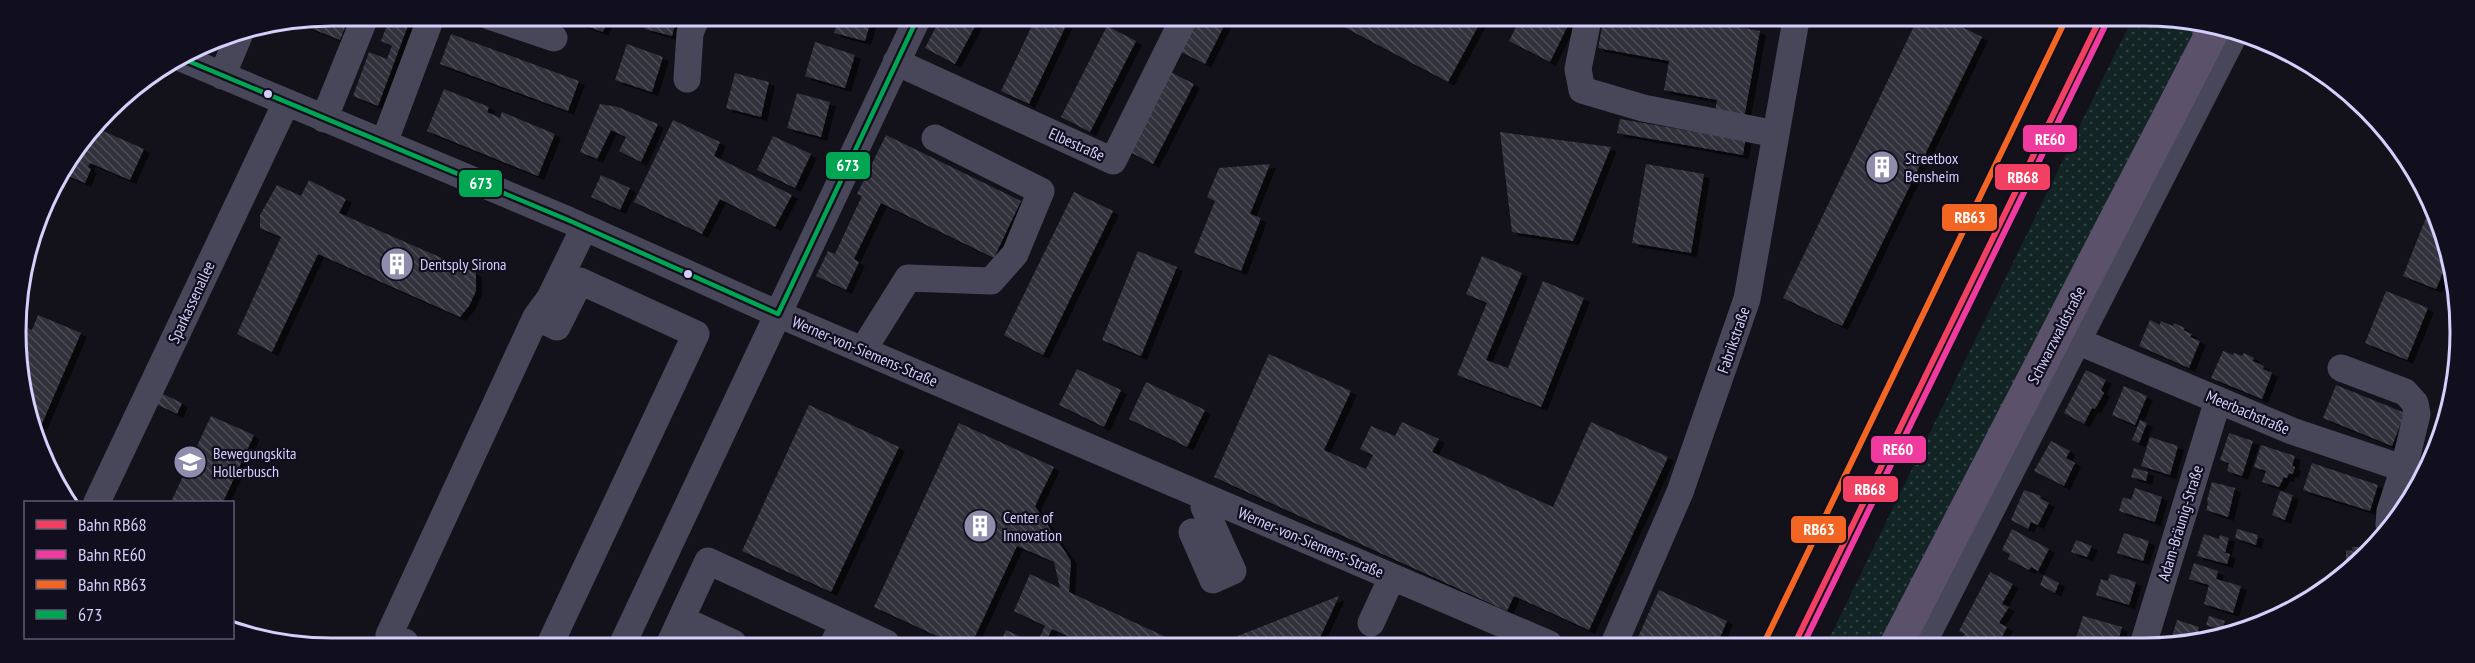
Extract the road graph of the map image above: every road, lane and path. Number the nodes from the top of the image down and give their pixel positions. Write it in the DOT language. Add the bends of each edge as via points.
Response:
graph roads {
  1 [pos="362,26"];
  2 [pos="428,26"];
  3 [pos="520,26"];
  4 [pos="693,26"];
  5 [pos="914,26"];
  6 [pos="1180,26"];
  7 [pos="1587,26"];
  8 [pos="1795,26"];
  9 [pos="2212,33"];
  10 [pos="554,38"];
  11 [pos="2232,39"];
  12 [pos="237,41"];
  13 [pos="188,61"];
  14 [pos="897,62"];
  15 [pos="222,75"];
  16 [pos="687,79"];
  17 [pos="286,103"];
  18 [pos="324,119"];
  19 [pos="1776,134"];
  20 [pos="935,138"];
  21 [pos="384,143"];
  22 [pos="576,224"];
  23 [pos="778,314"];
  24 [pos="536,317"];
  25 [pos="2077,340"];
  26 [pos="863,350"];
  27 [pos="2341,368"];
  28 [pos="2218,400"];
  29 [pos="2413,471"];
  30 [pos="97,501"];
  31 [pos="1204,507"];
  32 [pos="2390,513"];
  33 [pos="1192,532"];
  34 [pos="1392,577"];
  35 [pos="1371,623"];
  36 [pos="676,631"];
  37 [pos="839,633"];
  38 [pos="396,638"];
  39 [pos="553,638"];
  40 [pos="625,638"];
  41 [pos="709,638"];
  42 [pos="862,638"];
  43 [pos="1535,638"];
  44 [pos="1617,638"];
  45 [pos="1900,638"];
  46 [pos="1926,638"];
  47 [pos="2145,638"];
  1 -- 18 [label="street"];
  2 -- 21 [label="street"];
  3 -- 10 [label="street"];
  4 -- 16 [label="street"];
  5 -- 14 [label="street"];
  6 -- 14 [label="street, Elbestraße" via="1113,161"];
  7 -- 19 [label="street" via="1578,69 1582,90 1643,108"];
  8 -- 19 [label="street, Fabrikstraße"];
  9 -- 45 [label="main road, Schwarzwaldstraße"];
  11 -- 25 [label="street, Schwarzwaldstraße"];
  12 -- 15 [label="street"];
  13 -- 15 [label="street, Werner-von-Siemens-Straße"];
  14 -- 23 [label="street"];
  15 -- 17 [label="street, Werner-von-Siemens-Straße"];
  17 -- 18 [label="street, Werner-von-Siemens-Straße"];
  17 -- 30 [label="street, Sparkassenallee"];
  18 -- 21 [label="street, Werner-von-Siemens-Straße"];
  19 -- 44 [label="street, Fabrikstraße" via="1747,299 1680,492"];
  20 -- 26 [label="street" via="1041,191 1015,254 991,281 908,278"];
  21 -- 22 [label="street, Werner-von-Siemens-Straße"];
  22 -- 23 [label="street, Werner-von-Siemens-Straße"];
  22 -- 24 [label="street" via="539,280"];
  23 -- 26 [label="street, Werner-von-Siemens-Straße"];
  23 -- 40 [label="street"];
  24 -- 38 [label="street" via="389,635"];
  24 -- 39 [label="street" via="557,327 580,281 696,334"];
  25 -- 28 [label="street, Meerbachstraße"];
  25 -- 46 [label="street, Schwarzwaldstraße"];
  26 -- 34 [label="street, Werner-von-Siemens-Straße"];
  27 -- 29 [label="street" via="2405,392 2415,403"];
  28 -- 29 [label="street, Meerbachstraße" via="2292,431"];
  28 -- 47 [label="street, Adam-Bräunig-Straße"];
  29 -- 32 [label="street"];
  31 -- 33 [label="street" via="1233,571 1213,580"];
  34 -- 35 [label="street"];
  34 -- 43 [label="street, Werner-von-Siemens-Straße"];
  36 -- 37 [label="street" via="708,561"];
  36 -- 41 [label="street"];
  37 -- 42 [label="street"];
}
